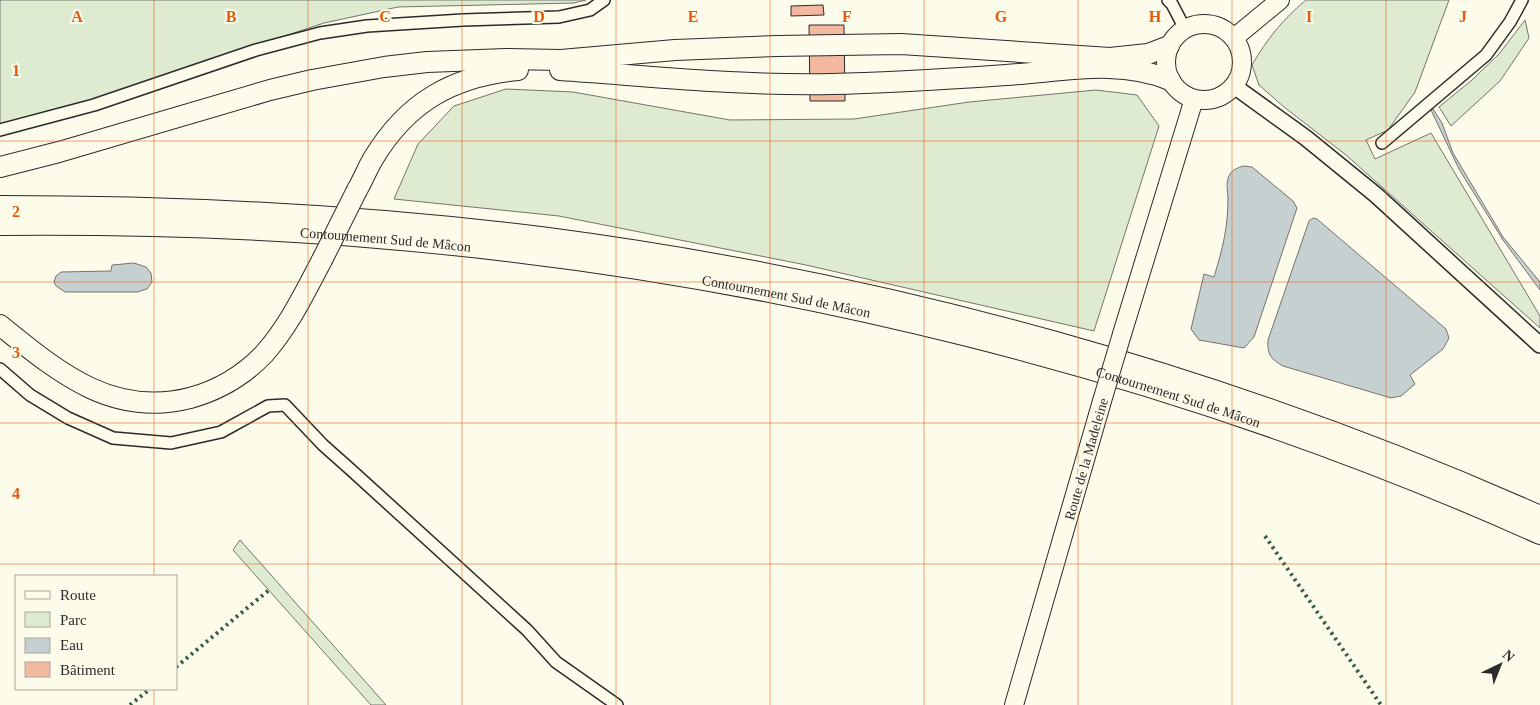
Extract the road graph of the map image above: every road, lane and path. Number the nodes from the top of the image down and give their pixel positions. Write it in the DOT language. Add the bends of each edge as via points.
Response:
graph roads {
  1 [pos="604,0"];
  2 [pos="1168,0"];
  3 [pos="1280,0"];
  4 [pos="1522,0"];
  5 [pos="1185,29"];
  6 [pos="1234,38"];
  7 [pos="1169,46"];
  8 [pos="1170,80"];
  9 [pos="1234,86"];
  10 [pos="1194,99"];
  11 [pos="0,130"];
  12 [pos="1382,143"];
  13 [pos="0,167"];
  14 [pos="0,206"];
  15 [pos="0,225"];
  16 [pos="0,325"];
  17 [pos="1540,344"];
  18 [pos="0,369"];
  19 [pos="1540,516"];
  20 [pos="1540,534"];
  21 [pos="617,705"];
  22 [pos="1014,705"];
  1 -- 11 [label="street" via="590,10 558,17 367,26 320,33 256,50 94,105"];
  2 -- 5 [label="street"];
  3 -- 6 [label="main road"];
  4 -- 12 [label="street" via="1486,55"];
  5 -- 6 [label="main road" via="1211,24"];
  5 -- 7 [label="main road"];
  6 -- 9 [label="main road" via="1242,67"];
  7 -- 8 [label="main road" via="1165,60"];
  7 -- 13 [label="highway" via="1148,54 1110,58 901,44 675,50 561,60 427,62 375,68 270,90"];
  8 -- 10 [label="main road" via="1180,92"];
  8 -- 16 [label="highway, bridge" via="1152,73 1110,68 831,84 766,84 553,70 502,72 445,88 426,99 397,126 374,159 283,330 263,354 229,382 200,395 170,402 122,400 95,391 52,367"];
  9 -- 10 [label="main road" via="1216,99"];
  9 -- 17 [label="main road" via="1306,138 1376,195"];
  10 -- 22 [label="main road, Route de la Madeleine, bridge"];
  14 -- 19 [label="highway, Contournement Sud de Mâcon" via="210,210 403,223 582,243 789,278 940,312 1120,360 1344,436"];
  15 -- 20 [label="highway, Contournement Sud de Mâcon" via="214,228 366,236 553,257 786,296 946,331 1114,376 1328,448"];
  18 -- 21 [label="street" via="30,395 68,418 113,438 172,443 221,432 268,406 285,405 343,463 526,630 556,662"];
}
